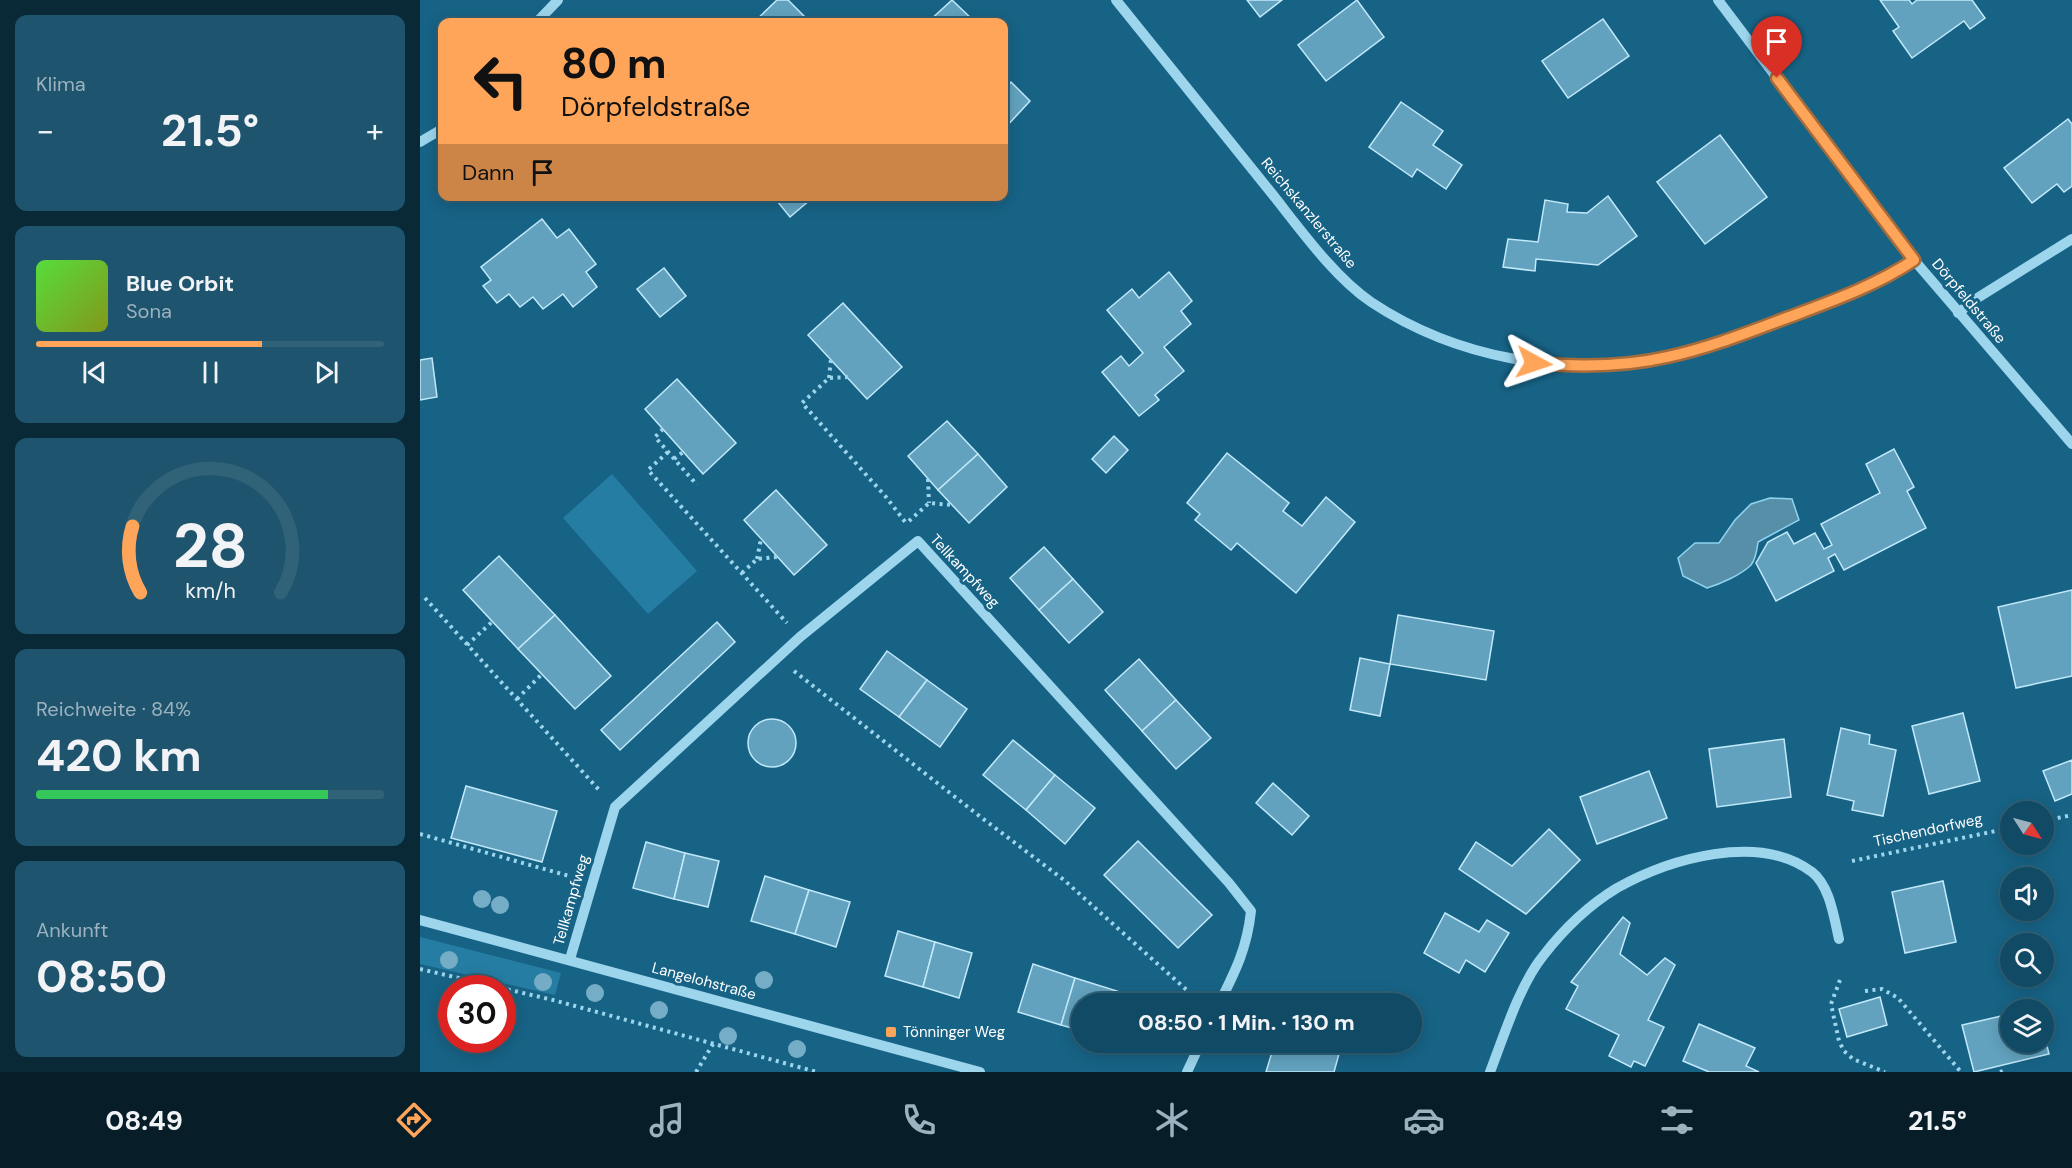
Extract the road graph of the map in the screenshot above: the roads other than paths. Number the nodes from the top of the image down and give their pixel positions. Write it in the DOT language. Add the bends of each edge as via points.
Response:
graph roads {
  1 [pos="558,0"];
  2 [pos="1116,0"];
  3 [pos="1718,0"];
  4 [pos="541,18"];
  5 [pos="438,131"];
  6 [pos="420,142"];
  7 [pos="2072,239"];
  8 [pos="1914,260"];
  9 [pos="1959,313"];
  10 [pos="2072,444"];
  11 [pos="420,920"];
  12 [pos="1839,939"];
  13 [pos="570,959"];
  14 [pos="1224,993"];
  15 [pos="1196,1053"];
  16 [pos="980,1072"];
  17 [pos="1187,1072"];
  18 [pos="1490,1072"];
  1 -- 4 [label="street"];
  2 -- 8 [label="street, Reichskanzlerstraße" via="1305,235 1347,281 1370,301 1458,345 1534,363 1565,365 1630,363 1667,357 1816,307 1892,275"];
  3 -- 8 [label="street, Dörpfeldstraße"];
  5 -- 6 [label="street"];
  7 -- 9 [label="street"];
  8 -- 9 [label="street, Dörpfeldstraße"];
  9 -- 10 [label="street, Dörpfeldstraße"];
  11 -- 13 [label="street, Langelohstraße"];
  12 -- 18 [label="street" via="1829,898 1813,873 1783,856 1751,851 1707,855 1662,868 1608,894 1577,918 1542,957 1520,997"];
  13 -- 14 [label="street, Tellkampfweg" via="615,807 800,637 918,541 1251,911 1249,935"];
  13 -- 16 [label="street, Langelohstraße"];
  15 -- 17 [label="street"];
}
